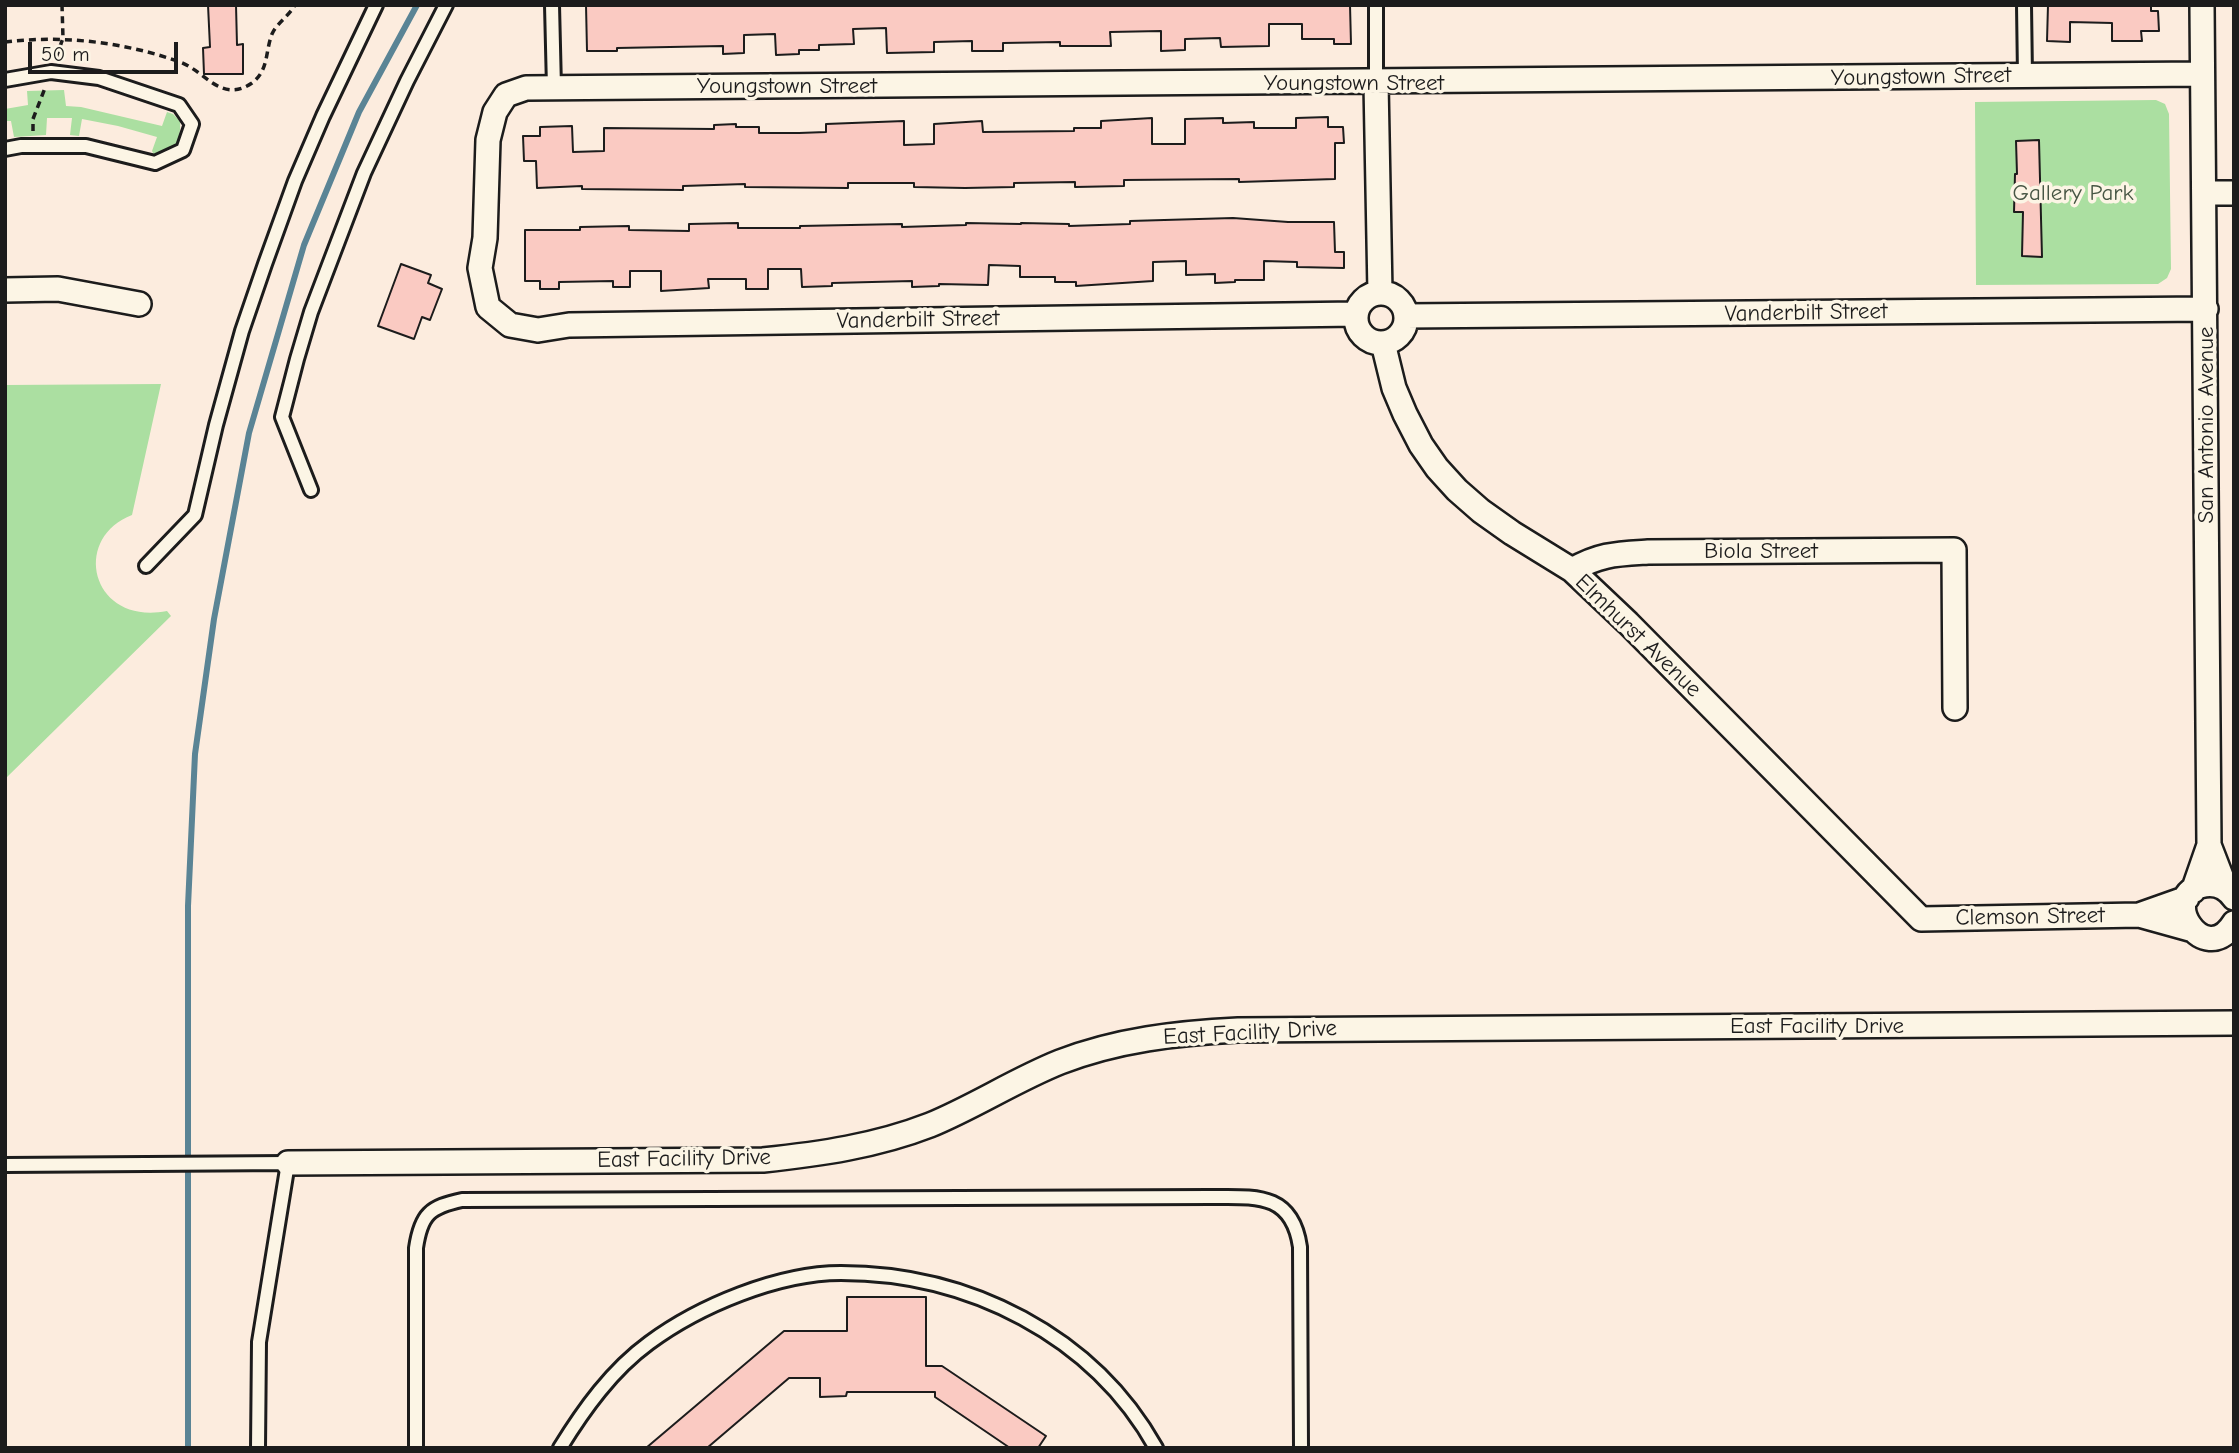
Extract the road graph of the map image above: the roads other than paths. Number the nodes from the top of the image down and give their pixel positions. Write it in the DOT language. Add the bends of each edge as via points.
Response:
graph roads {
  1 [pos="376,5"];
  2 [pos="446,5"];
  3 [pos="552,5"];
  4 [pos="1376,5"];
  5 [pos="2024,5"];
  6 [pos="2202,5"];
  7 [pos="2202,74"];
  8 [pos="2025,76"];
  9 [pos="5,80"];
  10 [pos="1376,83"];
  11 [pos="554,88"];
  12 [pos="5,149"];
  13 [pos="2204,193"];
  14 [pos="2234,193"];
  15 [pos="5,290"];
  16 [pos="1380,293"];
  17 [pos="139,304"];
  18 [pos="488,307"];
  19 [pos="2206,309"];
  20 [pos="1356,314"];
  21 [pos="1406,316"];
  22 [pos="1383,343"];
  23 [pos="310,490"];
  24 [pos="146,566"];
  25 [pos="1572,570"];
  26 [pos="1955,708"];
  27 [pos="2209,845"];
  28 [pos="2190,894"];
  29 [pos="2231,894"];
  30 [pos="2139,915"];
  31 [pos="1921,919"];
  32 [pos="2231,928"];
  33 [pos="2193,930"];
  34 [pos="2234,1023"];
  35 [pos="288,1163"];
  36 [pos="5,1165"];
  37 [pos="258,1448"];
  38 [pos="416,1448"];
  39 [pos="560,1448"];
  40 [pos="1156,1448"];
  41 [pos="1301,1448"];
  1 -- 24 [label="lane" via="295,181 265,264 219,411 195,515"];
  2 -- 23 [label="lane" via="364,173 297,359 282,417"];
  3 -- 11 [label="lane"];
  4 -- 10 [label="lane"];
  5 -- 8 [label="lane"];
  6 -- 7 [label="street, San Antonio Avenue"];
  7 -- 8 [label="street, Youngstown Street"];
  7 -- 13 [label="street, San Antonio Avenue"];
  8 -- 10 [label="street, Youngstown Street"];
  9 -- 12 [label="lane" via="51,72 99,78 179,105 191,124 183,150 155,163 86,146"];
  10 -- 11 [label="street, Youngstown Street"];
  10 -- 16 [label="street"];
  11 -- 18 [label="street, Youngstown Street" via="526,88 506,95 495,112 488,140 480,268"];
  13 -- 14 [label="street"];
  13 -- 19 [label="street, San Antonio Avenue"];
  15 -- 17 [label="street" via="58,289"];
  16 -- 20 [label="street" via="1369,295"];
  16 -- 21 [label="street" via="1396,298"];
  18 -- 20 [label="street, Vanderbilt Street" via="510,325 538,330 569,325"];
  19 -- 21 [label="street, Vanderbilt Street"];
  19 -- 27 [label="street, San Antonio Avenue"];
  20 -- 22 [label="street" via="1362,333"];
  21 -- 22 [label="street" via="1401,333"];
  22 -- 25 [label="street, Elmhurst Avenue" via="1405,414 1437,468 1481,511"];
  25 -- 26 [label="street, Biola Street" via="1592,559 1648,552 1954,550"];
  25 -- 31 [label="street, Elmhurst Avenue"];
  27 -- 28 [label="street, San Antonio Avenue"];
  27 -- 29 [label="street, San Antonio Avenue"];
  28 -- 29 [label="street, Clemson Street" via="2209,884"];
  28 -- 30 [label="street, Clemson Street"];
  28 -- 33 [label="street" via="2184,915"];
  30 -- 31 [label="street, Clemson Street"];
  30 -- 33 [label="street, Clemson Street"];
  32 -- 33 [label="street, Clemson Street" via="2208,937"];
  34 -- 35 [label="street, East Facility Drive" via="1181,1032 1118,1044 1060,1062 930,1125 817,1155 763,1160"];
  35 -- 36 [label="lane"];
  35 -- 37 [label="lane" via="259,1342"];
  38 -- 41 [label="lane" via="416,1248 426,1215 440,1205 462,1200 1210,1197 1253,1197 1275,1204 1297,1227"];
  39 -- 40 [label="lane" via="625,1364 685,1320 749,1291 841,1273 938,1284 1021,1315 1060,1341 1105,1381"];
}
